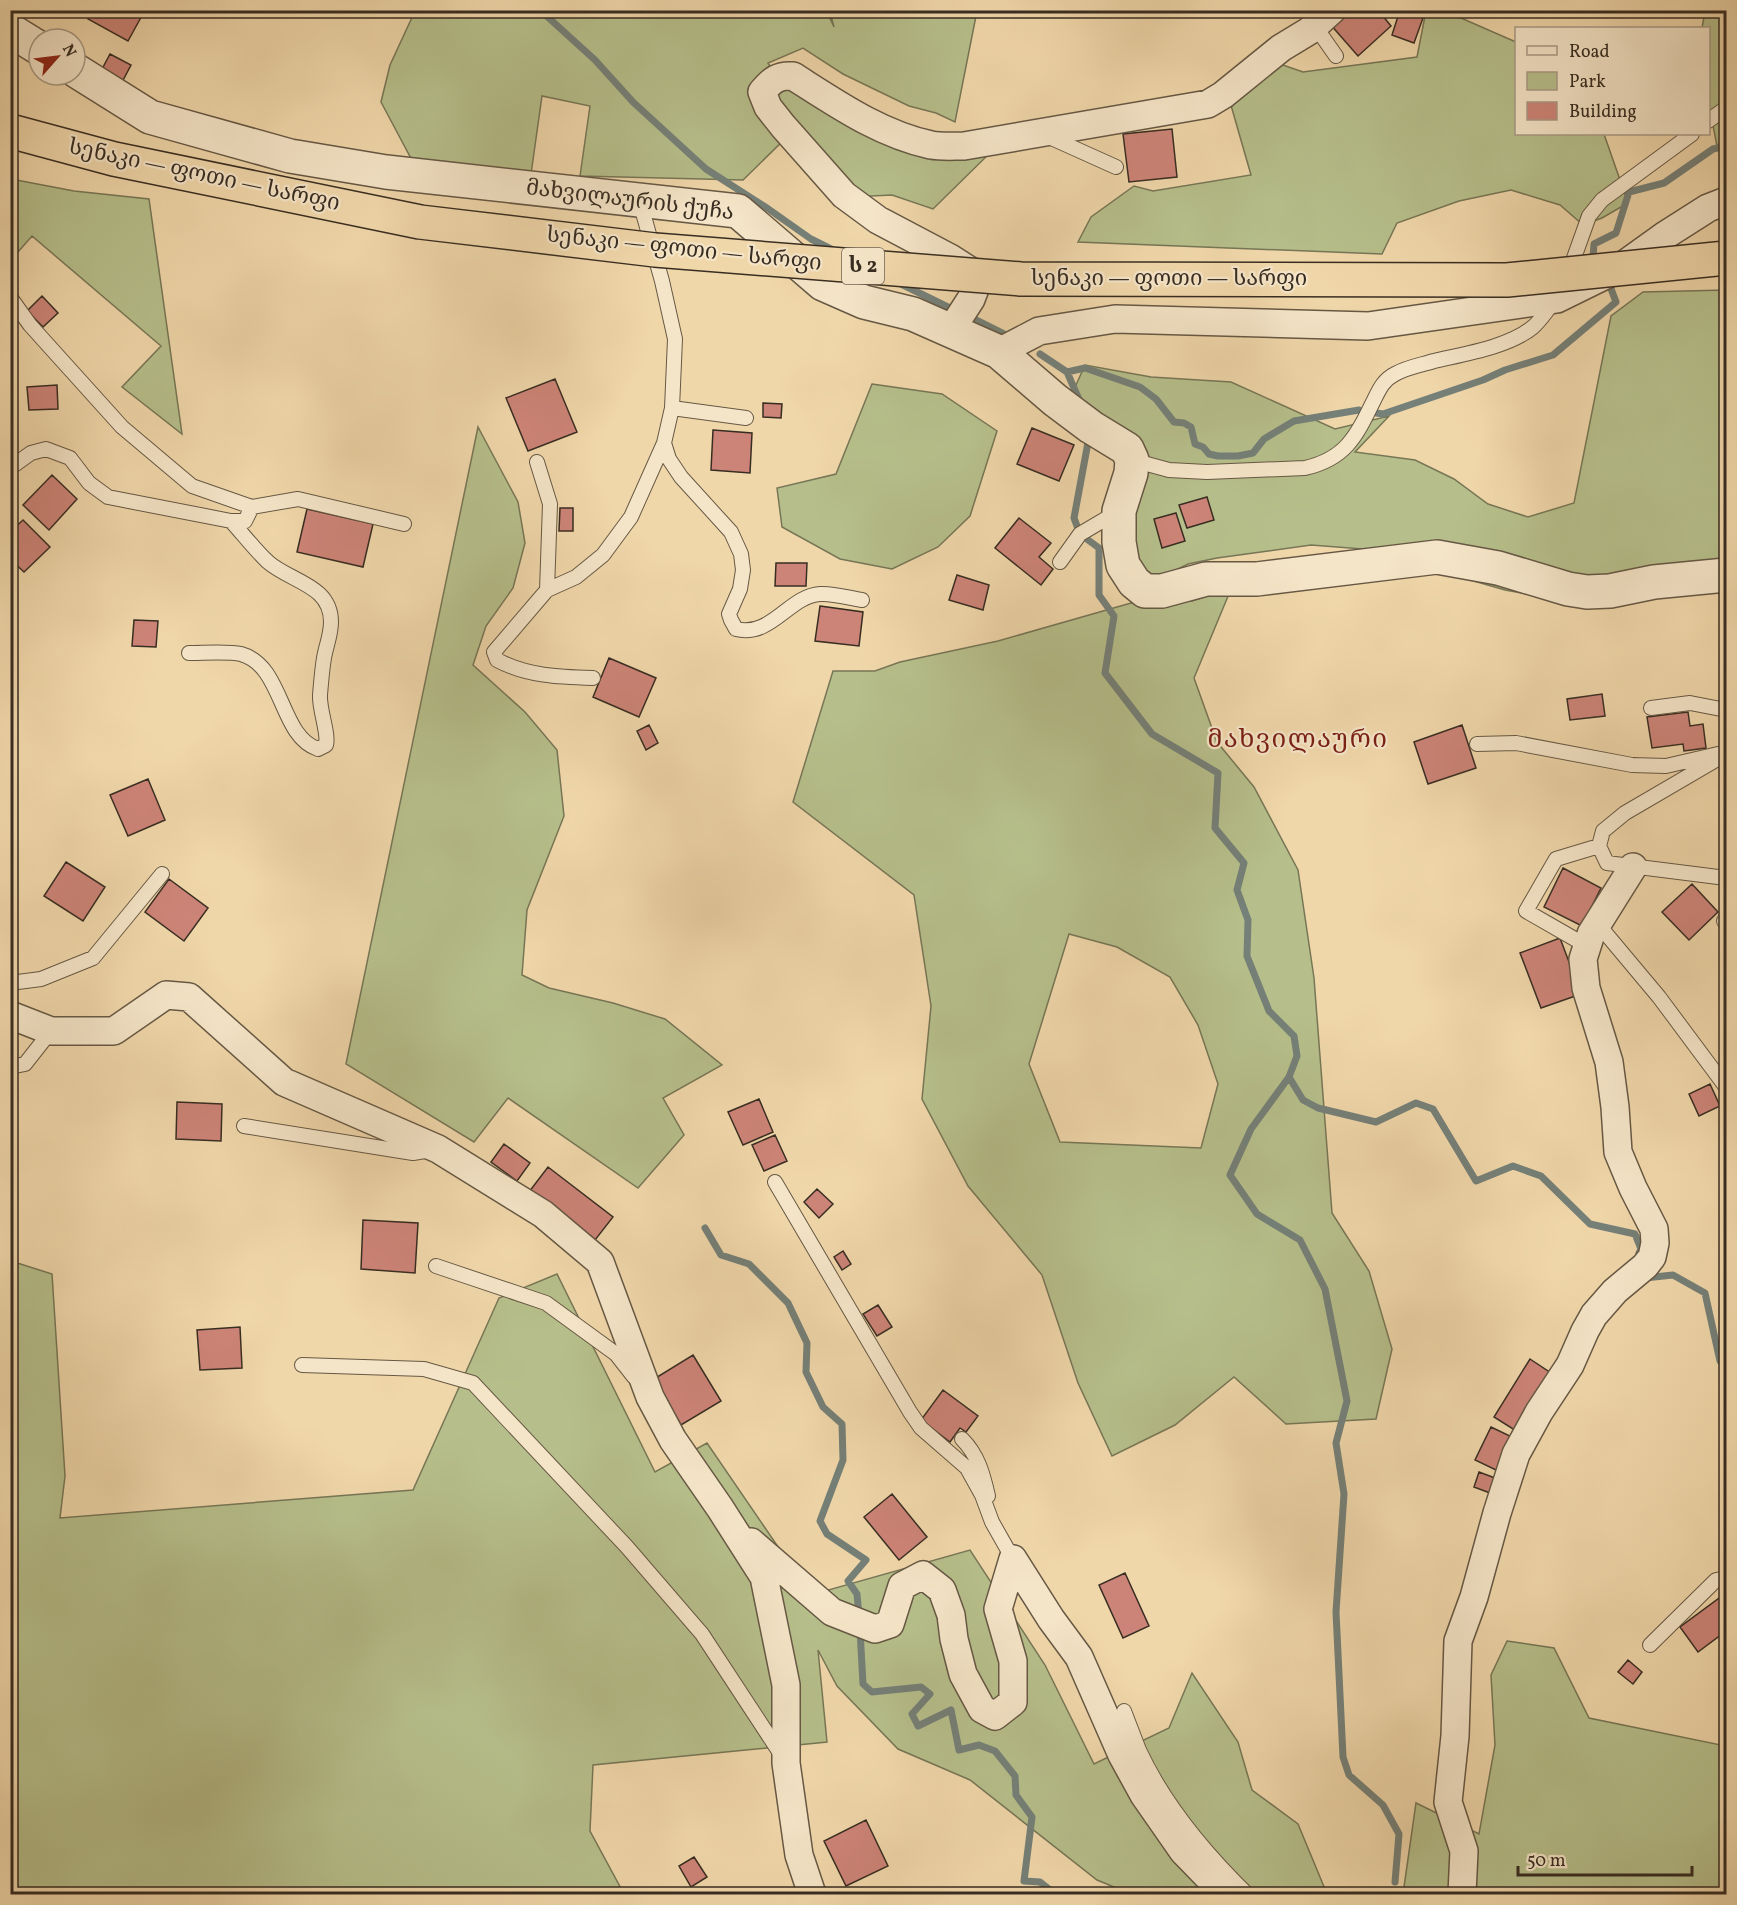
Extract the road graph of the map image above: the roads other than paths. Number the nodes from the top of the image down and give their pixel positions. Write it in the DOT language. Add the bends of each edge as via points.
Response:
graph roads {
  1 [pos="1323,18"];
  2 [pos="10,30"];
  3 [pos="27,41"];
  4 [pos="1336,56"];
  5 [pos="87,78"];
  6 [pos="1726,108"];
  7 [pos="1710,120"];
  8 [pos="10,131"];
  9 [pos="1043,134"];
  10 [pos="1691,135"];
  11 [pos="1116,167"];
  12 [pos="639,200"];
  13 [pos="1726,201"];
  14 [pos="1726,258"];
  15 [pos="10,297"];
  16 [pos="1557,299"];
  17 [pos="961,316"];
  18 [pos="999,352"];
  19 [pos="672,408"];
  20 [pos="746,418"];
  21 [pos="664,443"];
  22 [pos="1132,460"];
  23 [pos="537,462"];
  24 [pos="10,468"];
  25 [pos="252,507"];
  26 [pos="1119,511"];
  27 [pos="231,521"];
  28 [pos="404,524"];
  29 [pos="1060,562"];
  30 [pos="1726,575"];
  31 [pos="547,590"];
  32 [pos="862,600"];
  33 [pos="189,652"];
  34 [pos="593,678"];
  35 [pos="1651,708"];
  36 [pos="1726,710"];
  37 [pos="1478,744"];
  38 [pos="1726,753"];
  39 [pos="1599,846"];
  40 [pos="1633,867"];
  41 [pos="162,874"];
  42 [pos="1722,876"];
  43 [pos="1592,934"];
  44 [pos="10,983"];
  45 [pos="10,1015"];
  46 [pos="51,1031"];
  47 [pos="10,1067"];
  48 [pos="1726,1087"];
  49 [pos="244,1126"];
  50 [pos="438,1149"];
  51 [pos="775,1182"];
  52 [pos="436,1266"];
  53 [pos="302,1365"];
  54 [pos="650,1397"];
  55 [pos="962,1439"];
  56 [pos="992,1522"];
  57 [pos="731,1524"];
  58 [pos="1013,1559"];
  59 [pos="1726,1578"];
  60 [pos="1650,1645"];
  61 [pos="1124,1711"];
  62 [pos="786,1762"];
  63 [pos="812,1894"];
  64 [pos="1232,1894"];
  65 [pos="1246,1894"];
  66 [pos="1462,1894"];
  1 -- 4 [label="lane"];
  1 -- 9 [label="street" via="1208,104"];
  2 -- 3 [label="street"];
  5 -- 12 [label="street, მახვილაურის ქუჩა" via="150,117 290,156 386,172"];
  6 -- 7 [label="lane"];
  8 -- 14 [label="highway, სენაკი — ფოთი — სარფი / ს 2, bridge" via="114,159 420,222 655,249 1021,279 1507,280"];
  9 -- 11 [label="lane"];
  9 -- 17 [label="street" via="964,146 933,145 862,120 793,76 782,75 762,92 783,126 844,195 878,220 972,272 976,286"];
  10 -- 16 [label="lane" via="1602,200 1589,216"];
  12 -- 17 [label="street, მახვილაურის ქუჩა" via="738,211 823,284 864,302 912,314"];
  12 -- 19 [label="lane" via="675,339"];
  13 -- 16 [label="street" via="1708,208 1618,269"];
  15 -- 25 [label="lane" via="30,325 122,427 192,486"];
  16 -- 18 [label="street" via="1368,326 1115,318 1039,331"];
  16 -- 22 [label="lane" via="1532,327 1509,341 1395,374 1381,384 1347,448 1320,465 1207,472 1169,470"];
  17 -- 18 [label="street, მახვილაურის ქუჩა"];
  18 -- 22 [label="street, მახვილაურის ქუჩა" via="1091,427 1127,449"];
  19 -- 20 [label="lane"];
  19 -- 21 [label="lane"];
  21 -- 31 [label="lane" via="631,517 603,555 576,577"];
  21 -- 32 [label="lane" via="681,477 731,532 741,554 740,589 729,614 736,629 747,632 767,624 804,599 820,594"];
  22 -- 26 [label="street"];
  23 -- 31 [label="lane" via="550,504"];
  24 -- 27 [label="lane" via="31,453 46,449 70,458 89,483 108,497"];
  25 -- 27 [label="lane" via="245,521"];
  25 -- 28 [label="lane" via="298,499"];
  26 -- 29 [label="lane" via="1080,534"];
  26 -- 30 [label="street" via="1123,565 1145,591 1162,591 1206,579 1257,579 1437,557 1587,592"];
  27 -- 33 [label="lane" via="269,563 312,588 330,609 320,698 326,745 318,749 308,746 299,736 269,677 254,661 240,654"];
  31 -- 34 [label="lane" via="494,652 496,660 512,668 553,677"];
  35 -- 36 [label="lane" via="1690,703"];
  37 -- 38 [label="lane" via="1516,742 1632,765 1666,766"];
  38 -- 39 [label="lane" via="1625,813 1603,831"];
  39 -- 40 [label="lane" via="1607,863"];
  39 -- 43 [label="lane" via="1556,859 1526,911"];
  40 -- 42 [label="lane"];
  40 -- 43 [label="street"];
  41 -- 44 [label="lane" via="93,958 41,979"];
  43 -- 48 [label="lane" via="1659,997"];
  43 -- 66 [label="street" via="1583,959 1586,988 1609,1062 1618,1152 1654,1229 1655,1243 1645,1266 1594,1315 1570,1365 1516,1454 1458,1641 1448,1802 1464,1851"];
  45 -- 46 [label="street"];
  46 -- 47 [label="lane" via="25,1064"];
  46 -- 50 [label="street" via="114,1031 166,995 189,997 284,1082"];
  49 -- 50 [label="lane" via="413,1153"];
  50 -- 54 [label="street" via="543,1214 600,1262"];
  51 -- 56 [label="lane" via="910,1412 921,1428 967,1468"];
  52 -- 54 [label="lane" via="546,1303 616,1354"];
  53 -- 62 [label="lane" via="424,1369 473,1383 627,1547 702,1634"];
  54 -- 57 [label="street" via="673,1440"];
  55 -- 56 [label="lane" via="982,1470"];
  56 -- 58 [label="lane"];
  57 -- 58 [label="street" via="832,1612 875,1629 890,1624 902,1586 922,1575 942,1590 963,1674 982,1709 995,1716 1013,1702 1013,1661 998,1609"];
  57 -- 62 [label="street" via="764,1577 786,1685"];
  58 -- 64 [label="street" via="1079,1657 1144,1795 1183,1851 1216,1885"];
  59 -- 60 [label="lane" via="1716,1580"];
  61 -- 65 [label="lane" via="1158,1785 1195,1839"];
  62 -- 63 [label="street" via="799,1855"];
}
